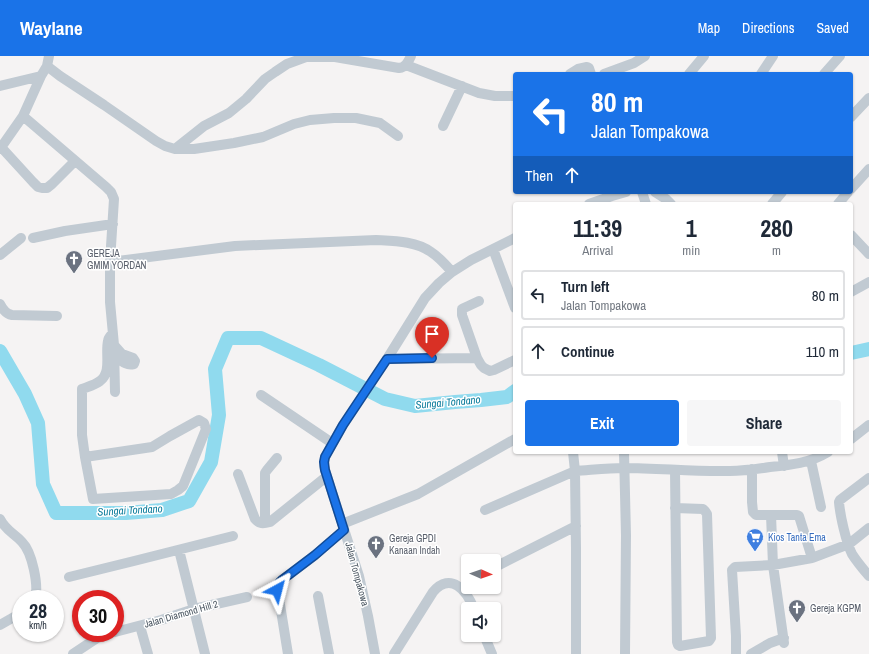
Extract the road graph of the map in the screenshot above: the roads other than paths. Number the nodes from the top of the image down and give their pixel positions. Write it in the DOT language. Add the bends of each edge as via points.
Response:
graph roads {
  1 [pos="645,56"];
  2 [pos="704,56"];
  3 [pos="773,56"];
  4 [pos="840,56"];
  5 [pos="408,60"];
  6 [pos="48,61"];
  7 [pos="573,72"];
  8 [pos="590,72"];
  9 [pos="609,72"];
  10 [pos="690,72"];
  11 [pos="762,72"];
  12 [pos="826,72"];
  13 [pos="41,76"];
  14 [pos="0,86"];
  15 [pos="462,86"];
  16 [pos="513,96"];
  17 [pos="869,98"];
  18 [pos="853,115"];
  19 [pos="23,116"];
  20 [pos="443,126"];
  21 [pos="398,136"];
  22 [pos="0,148"];
  23 [pos="175,149"];
  24 [pos="75,161"];
  25 [pos="869,169"];
  26 [pos="853,187"];
  27 [pos="619,194"];
  28 [pos="658,194"];
  29 [pos="780,194"];
  30 [pos="846,194"];
  31 [pos="595,202"];
  32 [pos="669,202"];
  33 [pos="774,202"];
  34 [pos="840,202"];
  35 [pos="113,224"];
  36 [pos="853,236"];
  37 [pos="21,238"];
  38 [pos="34,238"];
  39 [pos="513,239"];
  40 [pos="867,247"];
  41 [pos="493,248"];
  42 [pos="0,255"];
  43 [pos="110,262"];
  44 [pos="452,272"];
  45 [pos="869,282"];
  46 [pos="853,291"];
  47 [pos="479,301"];
  48 [pos="513,303"];
  49 [pos="0,304"];
  50 [pos="57,316"];
  51 [pos="113,333"];
  52 [pos="114,345"];
  53 [pos="114,355"];
  54 [pos="477,358"];
  55 [pos="387,359"];
  56 [pos="513,361"];
  57 [pos="115,392"];
  58 [pos="261,395"];
  59 [pos="869,425"];
  60 [pos="853,437"];
  61 [pos="513,440"];
  62 [pos="332,443"];
  63 [pos="573,454"];
  64 [pos="624,454"];
  65 [pos="782,454"];
  66 [pos="824,454"];
  67 [pos="86,457"];
  68 [pos="277,458"];
  69 [pos="811,461"];
  70 [pos="784,466"];
  71 [pos="625,468"];
  72 [pos="752,469"];
  73 [pos="675,470"];
  74 [pos="575,471"];
  75 [pos="238,474"];
  76 [pos="326,477"];
  77 [pos="869,478"];
  78 [pos="821,507"];
  79 [pos="675,508"];
  80 [pos="485,510"];
  81 [pos="771,515"];
  82 [pos="0,519"];
  83 [pos="265,523"];
  84 [pos="576,526"];
  85 [pos="343,527"];
  86 [pos="869,528"];
  87 [pos="233,536"];
  88 [pos="848,544"];
  89 [pos="179,550"];
  90 [pos="812,558"];
  91 [pos="501,564"];
  92 [pos="773,565"];
  93 [pos="69,576"];
  94 [pos="869,576"];
  95 [pos="36,590"];
  96 [pos="318,596"];
  97 [pos="248,597"];
  98 [pos="470,602"];
  99 [pos="194,609"];
  100 [pos="12,619"];
  101 [pos="0,625"];
  102 [pos="140,626"];
  103 [pos="124,630"];
  104 [pos="91,642"];
  105 [pos="487,642"];
  106 [pos="73,654"];
  107 [pos="148,654"];
  108 [pos="205,654"];
  109 [pos="288,654"];
  110 [pos="329,654"];
  111 [pos="375,654"];
  112 [pos="394,654"];
  113 [pos="492,654"];
  114 [pos="576,654"];
  115 [pos="625,654"];
  116 [pos="736,654"];
  117 [pos="751,654"];
  1 -- 9 [label="street"];
  2 -- 10 [label="street"];
  3 -- 11 [label="street"];
  4 -- 12 [label="street"];
  5 -- 15 [label="street"];
  5 -- 23 [label="street" via="399,68 335,57 306,58 287,64 229,113 204,126"];
  6 -- 13 [label="street"];
  6 -- 23 [label="street" via="60,76 156,141"];
  7 -- 8 [label="street" via="587,66"];
  13 -- 14 [label="street"];
  13 -- 19 [label="street"];
  15 -- 16 [label="street" via="484,94"];
  15 -- 20 [label="street"];
  17 -- 18 [label="street"];
  19 -- 22 [label="street"];
  19 -- 24 [label="street"];
  21 -- 23 [label="street" via="380,123 356,118 334,118 294,124 263,137 194,149"];
  22 -- 24 [label="street" via="38,187 42,188 52,184"];
  24 -- 35 [label="street" via="111,192 114,199"];
  25 -- 26 [label="street"];
  27 -- 31 [label="street"];
  28 -- 32 [label="street"];
  29 -- 33 [label="street"];
  30 -- 34 [label="street"];
  35 -- 38 [label="street"];
  35 -- 43 [label="street"];
  36 -- 40 [label="street"];
  37 -- 42 [label="street"];
  39 -- 41 [label="street, Jalan Tompakowa"];
  41 -- 44 [label="street, Jalan Tompakowa"];
  41 -- 48 [label="street"];
  43 -- 44 [label="street" via="235,246 376,240 417,245 431,251"];
  43 -- 51 [label="street"];
  44 -- 55 [label="street, Jalan Tompakowa" via="425,298"];
  45 -- 46 [label="street"];
  47 -- 54 [label="street" via="462,309"];
  49 -- 50 [label="street" via="5,312 12,315"];
  51 -- 52 [label="street"];
  51 -- 67 [label="street" via="108,340 104,377 82,389 82,435"];
  52 -- 53 [label="street"];
  52 -- 53 [label="street" via="122,354 134,358 134,364 126,364"];
  53 -- 57 [label="street"];
  54 -- 55 [label="street"];
  54 -- 56 [label="street" via="488,370 494,370"];
  55 -- 62 [label="street, Jalan Tompakowa"];
  58 -- 62 [label="street"];
  59 -- 60 [label="street"];
  61 -- 85 [label="street" via="418,494"];
  62 -- 76 [label="street, Jalan Tompakowa" via="324,462"];
  63 -- 74 [label="street"];
  64 -- 71 [label="street"];
  65 -- 70 [label="street"];
  66 -- 69 [label="street"];
  67 -- 67 [label="street" via="152,447 198,420 204,423 206,428 183,486 171,494 93,499"];
  68 -- 83 [label="street" via="266,473"];
  69 -- 70 [label="street"];
  69 -- 78 [label="street"];
  70 -- 72 [label="street"];
  71 -- 73 [label="street"];
  71 -- 74 [label="street"];
  71 -- 115 [label="street"];
  72 -- 73 [label="street"];
  72 -- 81 [label="street" via="753,512"];
  73 -- 79 [label="street"];
  74 -- 80 [label="street"];
  74 -- 84 [label="street"];
  75 -- 83 [label="street" via="257,522"];
  76 -- 83 [label="street" via="270,522"];
  76 -- 85 [label="street, Jalan Tompakowa"];
  77 -- 88 [label="street" via="839,502"];
  79 -- 79 [label="street" via="703,510 707,513 711,640 680,646 677,642"];
  81 -- 90 [label="street" via="800,516"];
  81 -- 92 [label="street"];
  82 -- 95 [label="street" via="27,549"];
  84 -- 91 [label="street"];
  84 -- 114 [label="street"];
  85 -- 109 [label="street" via="315,555 279,583 278,592"];
  85 -- 111 [label="street, Jalan Tompakowa" via="359,576"];
  86 -- 88 [label="street"];
  87 -- 89 [label="street"];
  88 -- 90 [label="street"];
  88 -- 94 [label="street"];
  89 -- 93 [label="street"];
  89 -- 99 [label="street"];
  90 -- 92 [label="street"];
  92 -- 116 [label="street" via="735,566 732,570"];
  92 -- 117 [label="street" via="784,641 770,643"];
  96 -- 110 [label="street"];
  97 -- 99 [label="street, Jalan Diamond Hill 2"];
  98 -- 112 [label="street" via="461,588 452,583 440,586 433,592"];
  99 -- 102 [label="street, Jalan Diamond Hill 2"];
  99 -- 108 [label="street"];
  100 -- 101 [label="street"];
  102 -- 103 [label="street, Jalan Diamond Hill 2"];
  102 -- 107 [label="street"];
  104 -- 106 [label="street"];
  105 -- 113 [label="street"];
}
